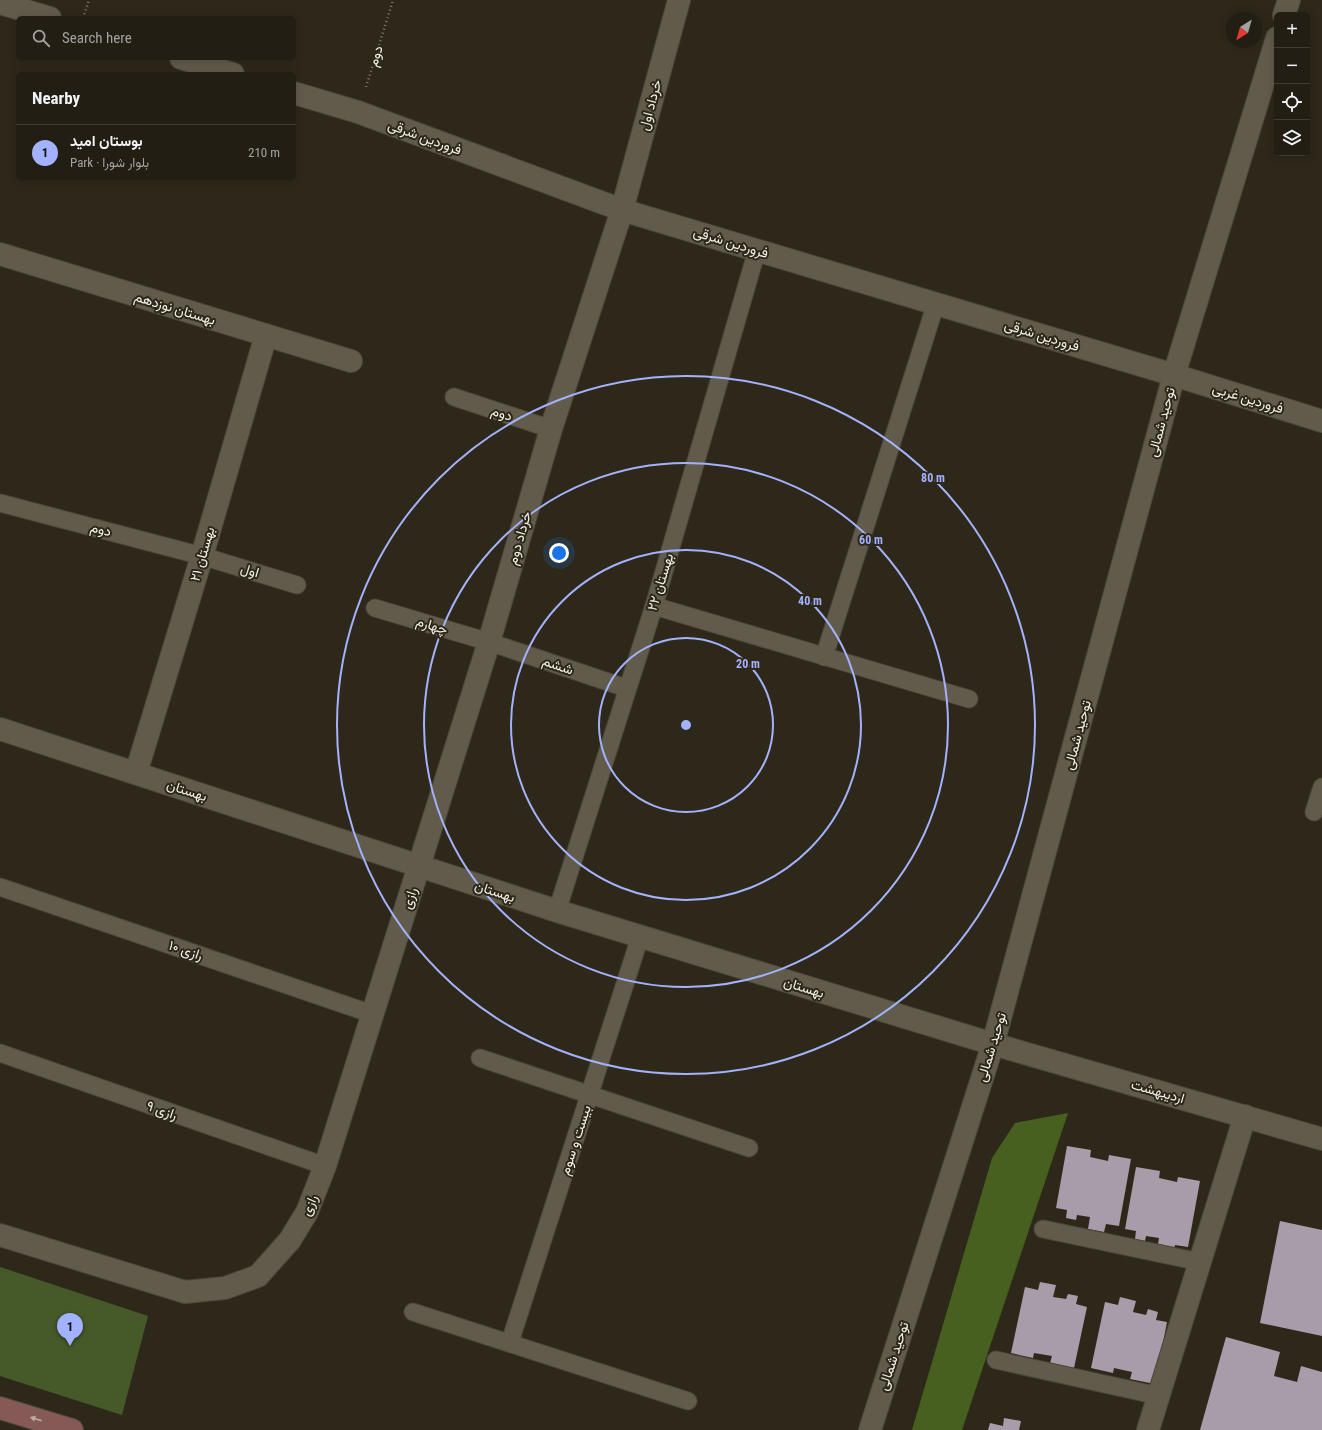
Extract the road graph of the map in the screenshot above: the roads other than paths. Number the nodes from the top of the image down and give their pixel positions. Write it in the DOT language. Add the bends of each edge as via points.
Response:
graph roads {
  1 [pos="679,0"];
  2 [pos="1288,0"];
  3 [pos="0,2"];
  4 [pos="1285,12"];
  5 [pos="44,16"];
  6 [pos="1274,48"];
  7 [pos="188,60"];
  8 [pos="226,72"];
  9 [pos="296,94"];
  10 [pos="622,210"];
  11 [pos="757,250"];
  12 [pos="0,254"];
  13 [pos="936,303"];
  14 [pos="266,335"];
  15 [pos="351,361"];
  16 [pos="1174,375"];
  17 [pos="454,397"];
  18 [pos="1322,421"];
  19 [pos="551,429"];
  20 [pos="0,503"];
  21 [pos="202,556"];
  22 [pos="297,585"];
  23 [pos="654,606"];
  24 [pos="375,608"];
  25 [pos="489,642"];
  26 [pos="824,657"];
  27 [pos="626,688"];
  28 [pos="969,699"];
  29 [pos="0,729"];
  30 [pos="136,773"];
  31 [pos="1322,787"];
  32 [pos="1314,812"];
  33 [pos="419,866"];
  34 [pos="0,887"];
  35 [pos="557,911"];
  36 [pos="640,937"];
  37 [pos="372,1014"];
  38 [pos="993,1044"];
  39 [pos="0,1053"];
  40 [pos="480,1058"];
  41 [pos="590,1094"];
  42 [pos="1245,1116"];
  43 [pos="1322,1139"];
  44 [pos="749,1148"];
  45 [pos="325,1166"];
  46 [pos="1043,1229"];
  47 [pos="0,1235"];
  48 [pos="1200,1262"];
  49 [pos="413,1312"];
  50 [pos="510,1342"];
  51 [pos="996,1360"];
  52 [pos="1159,1396"];
  53 [pos="688,1401"];
  54 [pos="0,1408"];
  55 [pos="72,1430"];
  56 [pos="870,1430"];
  57 [pos="1148,1430"];
  1 -- 10 [label="street, خرداد اول"];
  2 -- 4 [label="street"];
  3 -- 5 [label="street"];
  6 -- 16 [label="street, توحید شمالی"];
  7 -- 8 [label="street"];
  9 -- 10 [label="street, فروردین شرقی" via="358,112"];
  10 -- 11 [label="street, فروردین شرقی"];
  10 -- 19 [label="street, خرداد دوم"];
  11 -- 13 [label="street, فروردین شرقی"];
  11 -- 23 [label="lane, بهستان ۲۲"];
  12 -- 14 [label="street, بهستان نوزدهم"];
  13 -- 16 [label="street, فروردین شرقی"];
  13 -- 26 [label="lane"];
  14 -- 15 [label="street, بهستان نوزدهم"];
  14 -- 21 [label="street, بهستان ۲۱"];
  16 -- 18 [label="street, فروردین غربی"];
  16 -- 38 [label="street, توحید شمالی"];
  17 -- 19 [label="lane, دوم"];
  19 -- 25 [label="street, خرداد دوم"];
  20 -- 21 [label="lane, دوم"];
  21 -- 22 [label="lane, اول"];
  21 -- 30 [label="street, بهستان ۲۱"];
  23 -- 26 [label="lane"];
  23 -- 27 [label="lane, بهستان ۲۲"];
  24 -- 25 [label="lane, چهارم"];
  25 -- 27 [label="lane, ششم"];
  25 -- 33 [label="street, خرداد دوم"];
  26 -- 28 [label="lane"];
  27 -- 35 [label="lane, بهستان ۲۲"];
  29 -- 30 [label="street, بهستان"];
  30 -- 33 [label="street, بهستان"];
  31 -- 32 [label="lane"];
  33 -- 35 [label="street, بهستان"];
  33 -- 37 [label="street, رازی"];
  34 -- 37 [label="lane, رازی ۱۰"];
  35 -- 36 [label="street, بهستان"];
  36 -- 38 [label="street, بهستان"];
  36 -- 41 [label="lane, بیست و سوم"];
  37 -- 45 [label="street, رازی"];
  38 -- 42 [label="street, اردیبهشت"];
  38 -- 56 [label="street, توحید شمالی"];
  39 -- 45 [label="lane, رازی ۹"];
  40 -- 41 [label="lane"];
  41 -- 44 [label="lane"];
  41 -- 50 [label="lane, بیست و سوم"];
  42 -- 43 [label="street, اردیبهشت"];
  42 -- 48 [label="street"];
  45 -- 47 [label="street, رازی" via="307,1212 290,1240 258,1276 225,1288 185,1292"];
  46 -- 48 [label="lane"];
  48 -- 52 [label="street"];
  49 -- 50 [label="lane"];
  50 -- 53 [label="lane"];
  51 -- 52 [label="lane"];
  52 -- 57 [label="street"];
  55 -- 54 [label="main road, one-way"];
}
